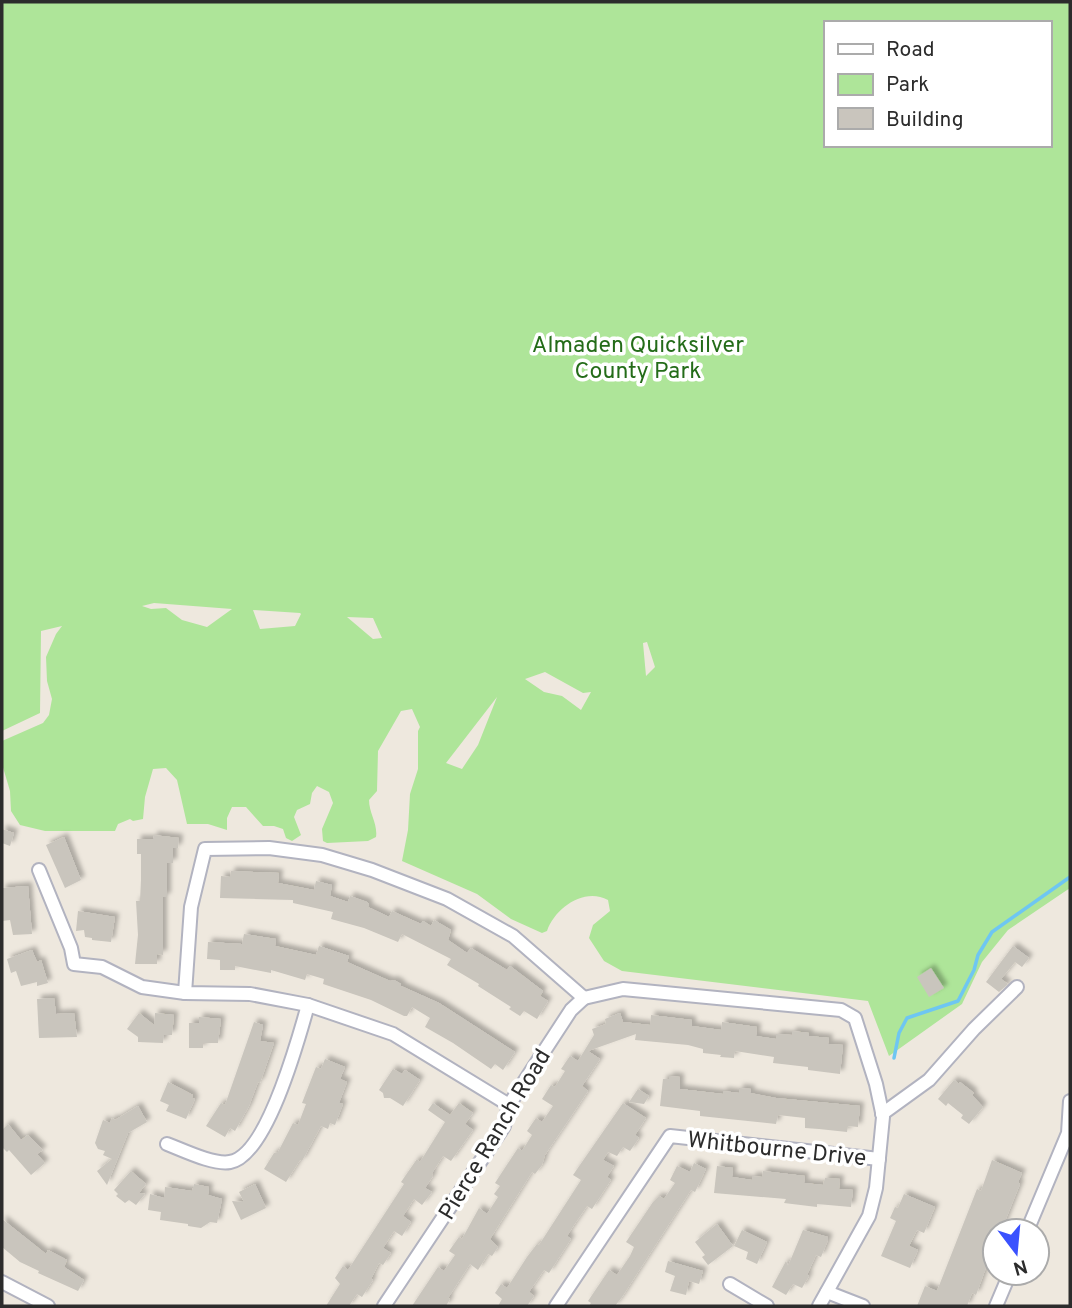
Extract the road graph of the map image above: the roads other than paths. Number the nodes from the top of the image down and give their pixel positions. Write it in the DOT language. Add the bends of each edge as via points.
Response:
graph roads {
  1 [pos="38,870"];
  2 [pos="1017,987"];
  3 [pos="185,993"];
  4 [pos="584,998"];
  5 [pos="308,1005"];
  6 [pos="1070,1101"];
  7 [pos="509,1105"];
  8 [pos="882,1114"];
  9 [pos="167,1144"];
  10 [pos="879,1159"];
  11 [pos="1033,1217"];
  12 [pos="2,1282"];
  13 [pos="730,1284"];
  14 [pos="1004,1287"];
  15 [pos="827,1292"];
  16 [pos="47,1306"];
  17 [pos="384,1306"];
  18 [pos="556,1306"];
  19 [pos="767,1306"];
  20 [pos="819,1306"];
  21 [pos="863,1306"];
  22 [pos="996,1306"];
  1 -- 3 [label="street" via="74,964 102,967 142,987"];
  2 -- 8 [label="street" via="929,1080"];
  3 -- 4 [label="street" via="191,907 205,849 269,848 322,855 447,899 513,936"];
  3 -- 5 [label="street" via="250,994"];
  4 -- 7 [label="street, Pierce Ranch Road" via="571,1010"];
  4 -- 8 [label="street" via="623,989 841,1010 855,1017"];
  5 -- 7 [label="street" via="393,1034"];
  5 -- 9 [label="street" via="288,1076 245,1154 230,1162"];
  6 -- 11 [label="street" via="1068,1133"];
  7 -- 17 [label="street, Pierce Ranch Road" via="504,1126"];
  8 -- 10 [label="street"];
  10 -- 15 [label="street" via="869,1216"];
  10 -- 18 [label="street, Whitbourne Drive" via="670,1136"];
  12 -- 16 [label="street"];
  13 -- 19 [label="street"];
  14 -- 22 [label="street"];
  15 -- 20 [label="street"];
  15 -- 21 [label="street"];
}
